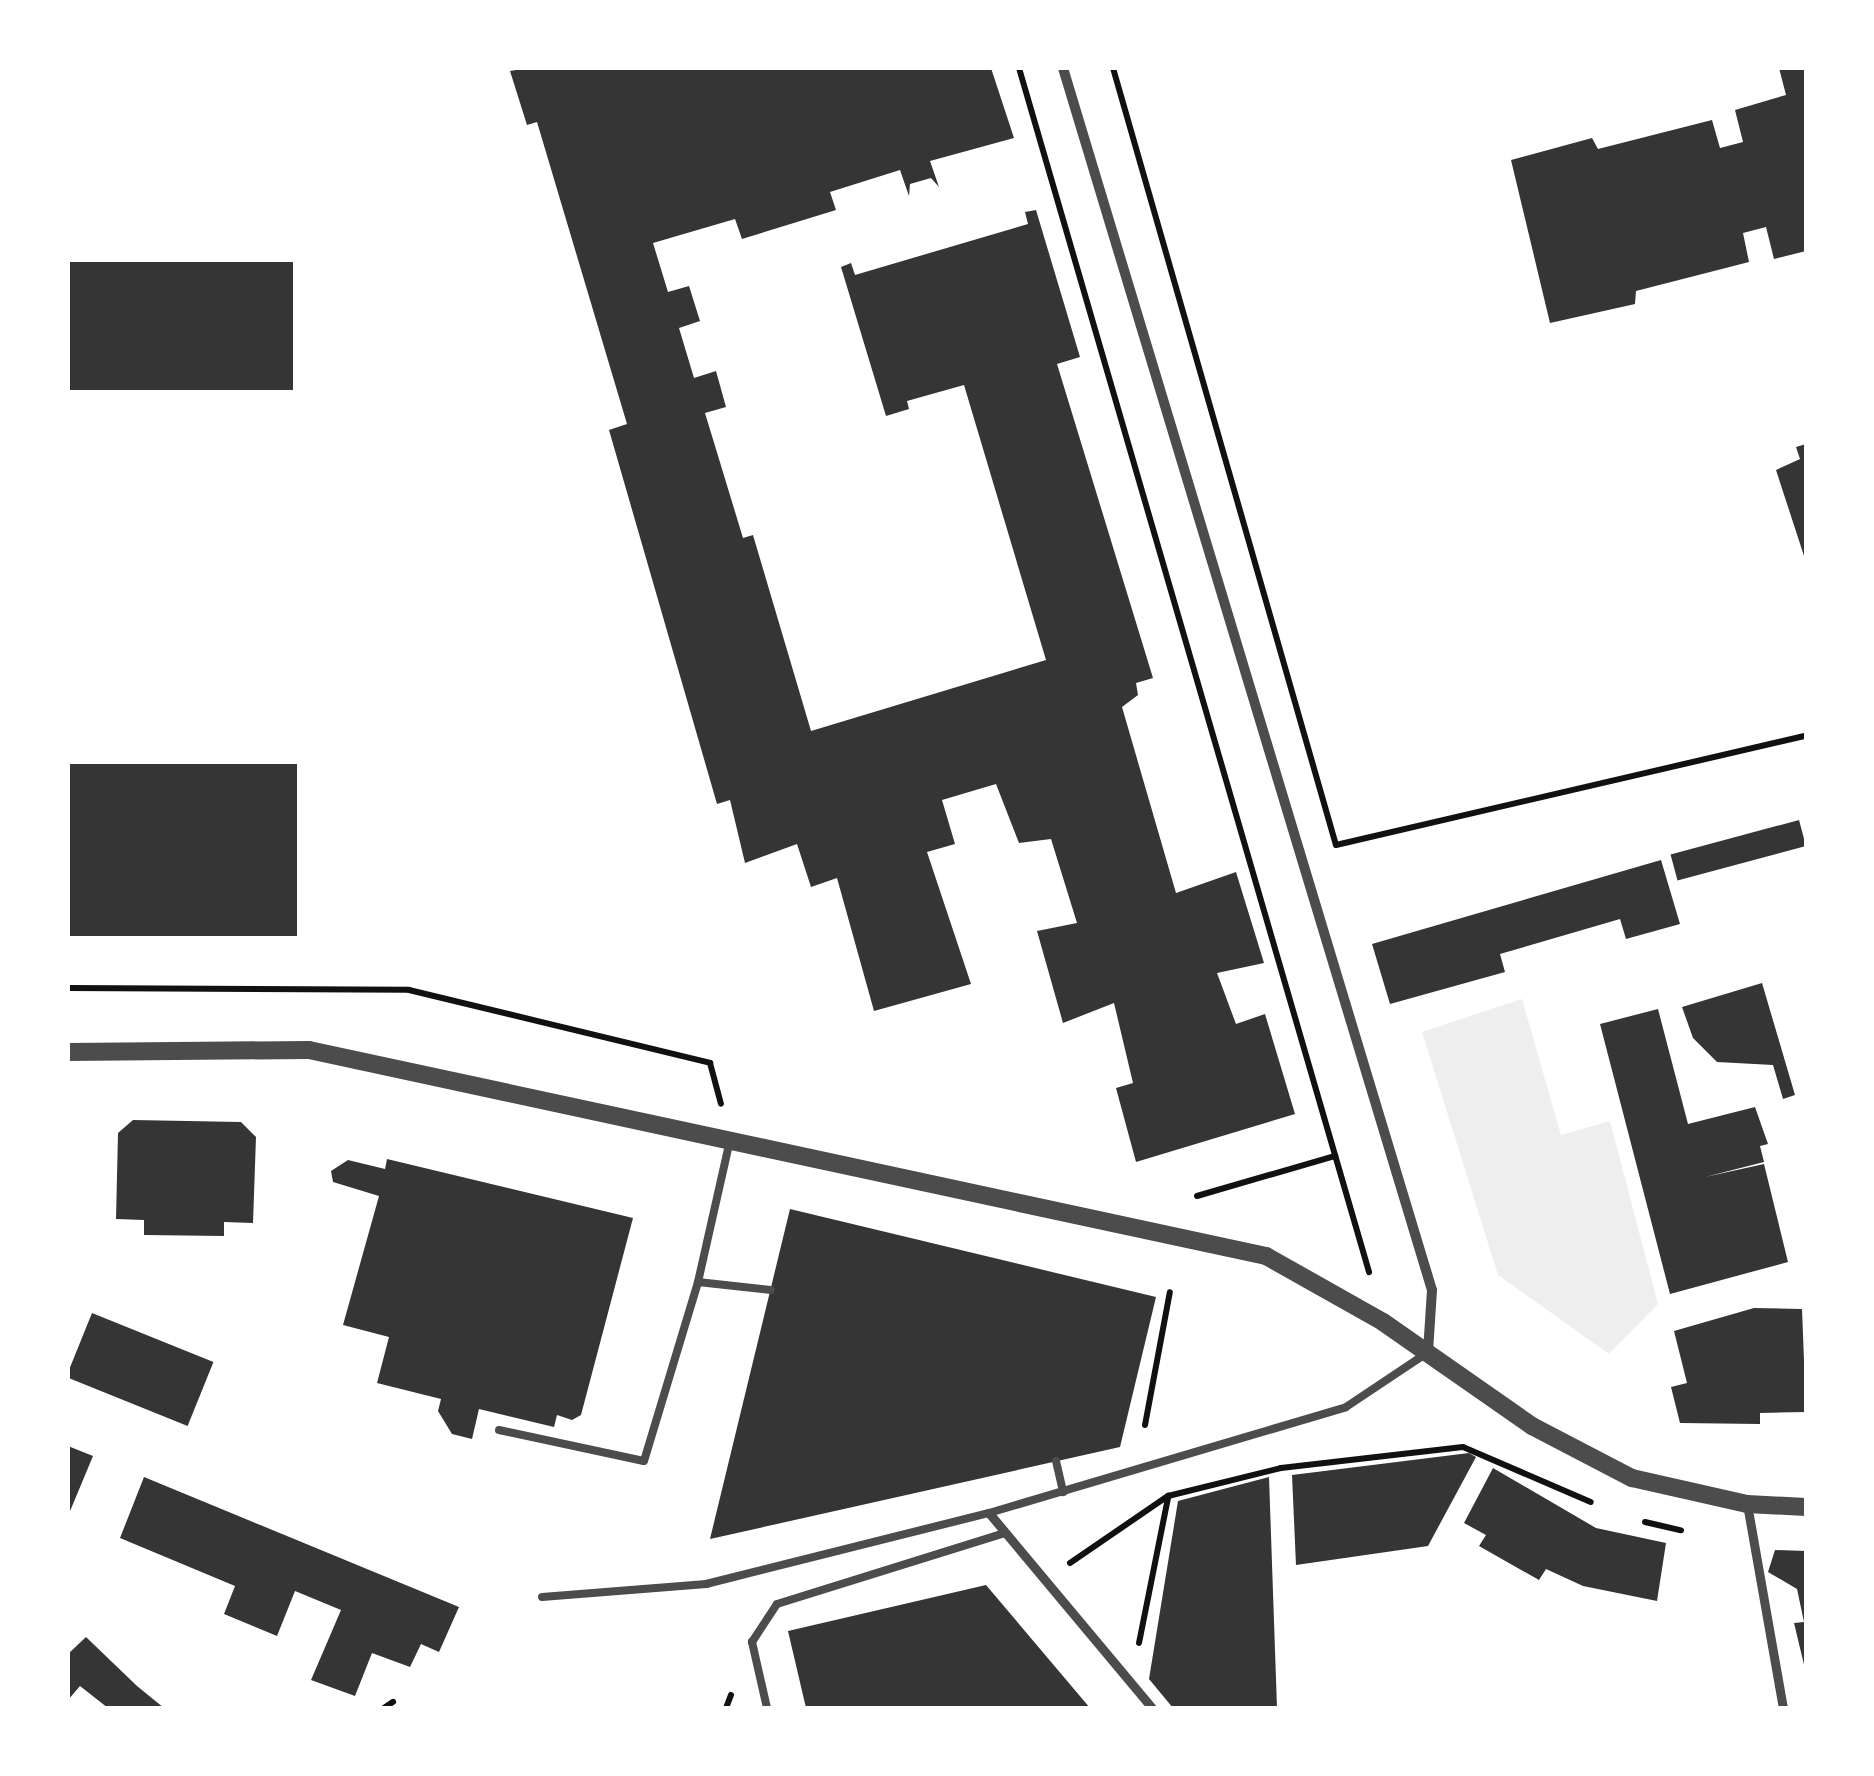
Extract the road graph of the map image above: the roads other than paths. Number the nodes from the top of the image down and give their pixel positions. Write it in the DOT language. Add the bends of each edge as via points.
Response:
graph roads {
  1 [pos="1064,68"];
  2 [pos="68,1052"];
  3 [pos="730,1140"];
  4 [pos="698,1282"];
  5 [pos="771,1290"];
  6 [pos="1428,1353"];
  7 [pos="499,1430"];
  8 [pos="1056,1462"];
  9 [pos="1063,1492"];
  10 [pos="1747,1504"];
  11 [pos="1806,1506"];
  12 [pos="989,1513"];
  13 [pos="1005,1533"];
  14 [pos="542,1597"];
  15 [pos="767,1708"];
  16 [pos="1152,1708"];
  17 [pos="1783,1708"];
  1 -- 6 [label="street" via="1432,1290"];
  2 -- 3 [label="street" via="309,1050"];
  3 -- 4 [label="lane"];
  3 -- 6 [label="street" via="1266,1256"];
  4 -- 5 [label="lane"];
  4 -- 7 [label="lane" via="644,1461"];
  6 -- 9 [label="lane" via="1346,1407"];
  6 -- 10 [label="street" via="1532,1426 1632,1478"];
  8 -- 9 [label="lane"];
  9 -- 12 [label="lane"];
  10 -- 11 [label="street"];
  10 -- 17 [label="street" via="1748,1539"];
  12 -- 13 [label="street"];
  12 -- 14 [label="lane" via="706,1584"];
  13 -- 15 [label="lane" via="777,1604 752,1642"];
  13 -- 16 [label="street"];
}
